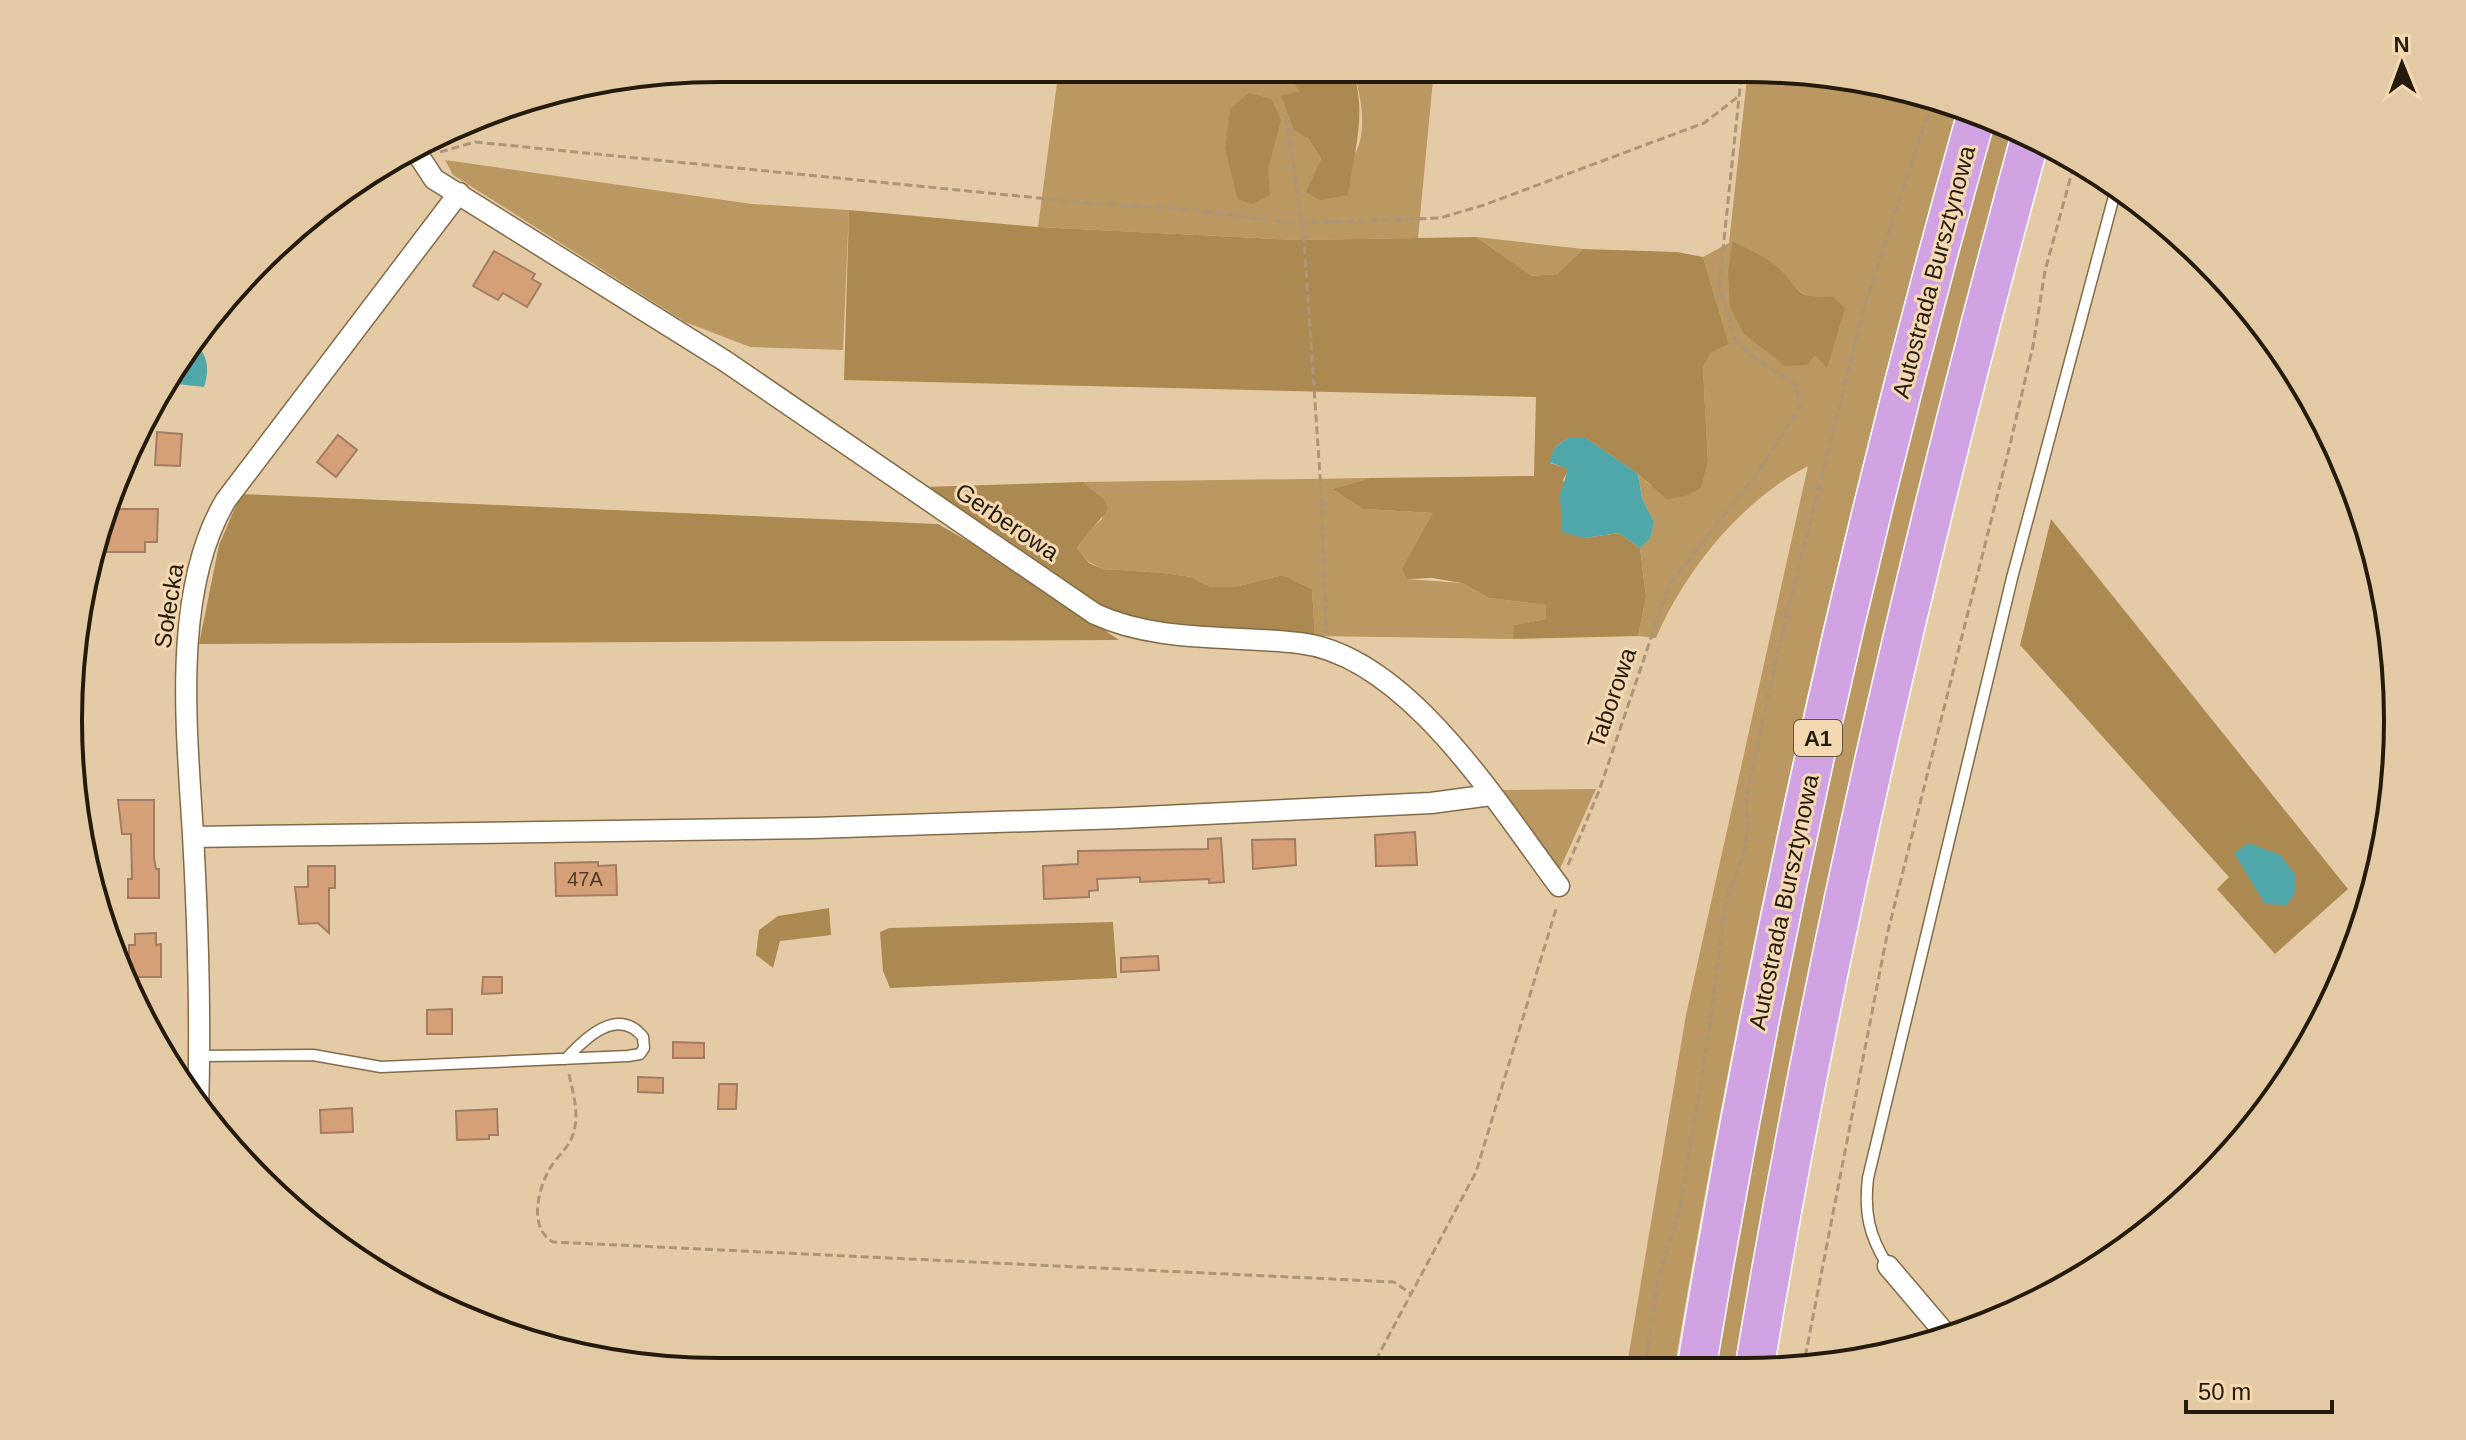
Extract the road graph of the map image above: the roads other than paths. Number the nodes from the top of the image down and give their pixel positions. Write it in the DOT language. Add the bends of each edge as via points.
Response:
graph roads {
  1 [pos="1974,125"];
  2 [pos="2028,148"];
  3 [pos="418,158"];
  4 [pos="459,193"];
  5 [pos="2113,199"];
  6 [pos="1491,795"];
  7 [pos="193,837"];
  8 [pos="1559,886"];
  9 [pos="200,1056"];
  10 [pos="566,1059"];
  11 [pos="199,1087"];
  12 [pos="1888,1266"];
  13 [pos="1940,1327"];
  14 [pos="1698,1358"];
  15 [pos="1756,1358"];
  1 -- 14 [label="highway, Autostrada Bursztynowa / A1" via="1825,708 1752,1053"];
  2 -- 15 [label="highway, A1" via="1924,540 1867,788"];
  3 -- 4 [label="street, Gerberowa" via="434,179"];
  4 -- 6 [label="street, Gerberowa" via="725,361 1095,614 1123,627 1154,632 1325,647 1367,668 1435,725"];
  4 -- 7 [label="street, Sołecka" via="214,520 199,576 184,684"];
  5 -- 12 [label="lane" via="2012,578 1868,1178 1869,1233"];
  6 -- 7 [label="street" via="1431,803 813,828"];
  6 -- 8 [label="street, Gerberowa"];
  7 -- 9 [label="street, Sołecka"];
  9 -- 10 [label="lane" via="313,1055 381,1067"];
  9 -- 11 [label="street, Sołecka"];
  10 -- 10 [label="lane" via="587,1037 613,1025 627,1025 643,1037 640,1054"];
  12 -- 13 [label="street"];
}
